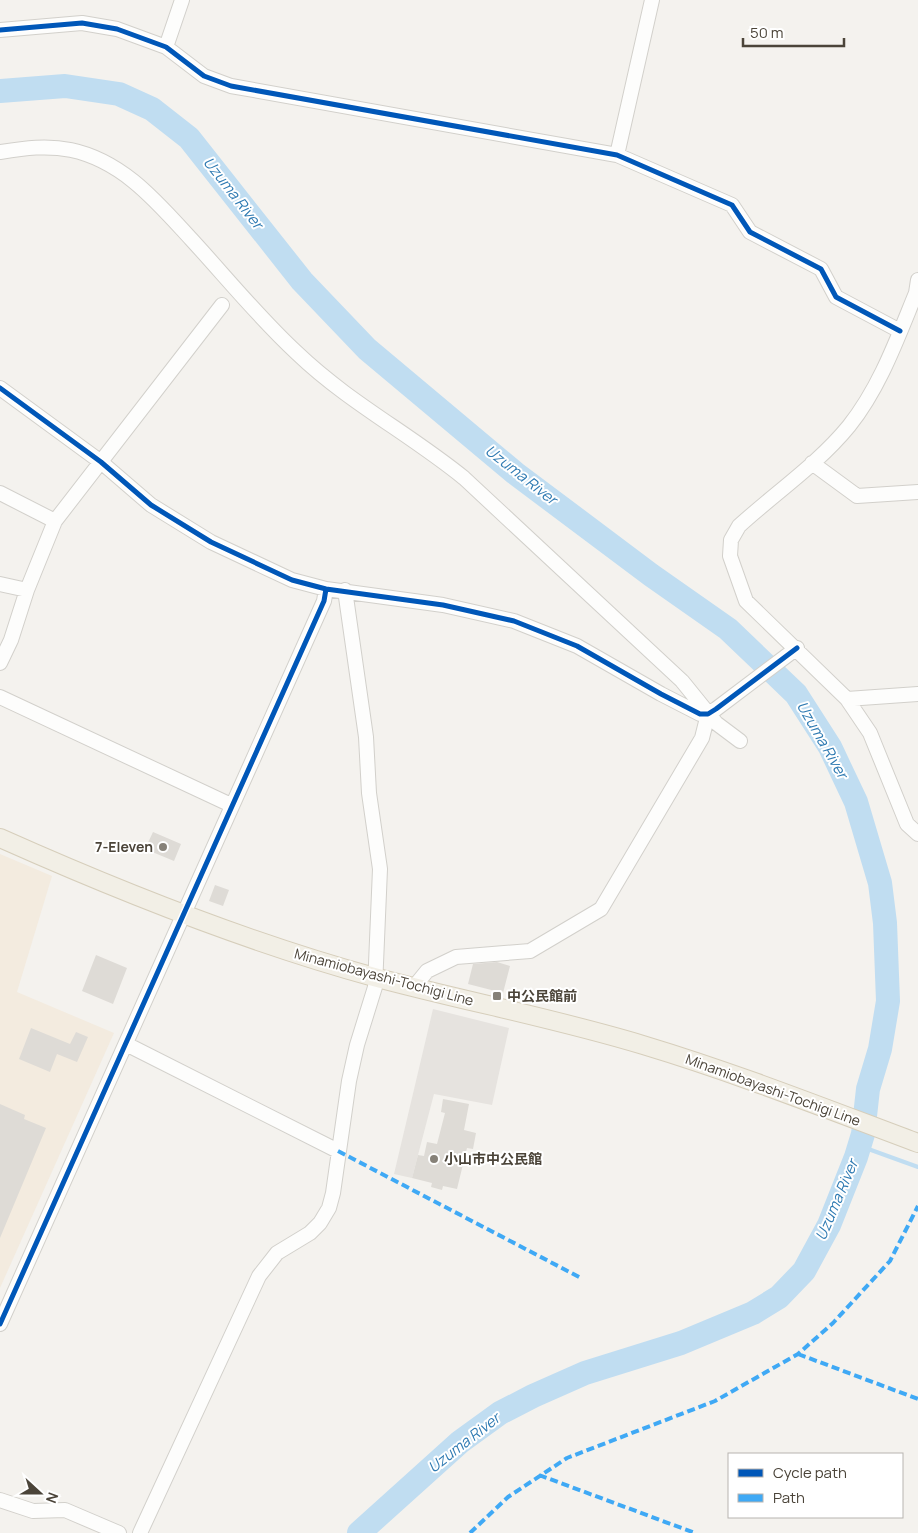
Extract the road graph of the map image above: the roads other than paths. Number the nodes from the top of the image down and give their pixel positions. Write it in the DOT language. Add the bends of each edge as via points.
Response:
graph roads {
  1 [pos="182,0"];
  2 [pos="652,0"];
  3 [pos="0,30"];
  4 [pos="166,46"];
  5 [pos="0,152"];
  6 [pos="616,155"];
  7 [pos="918,280"];
  8 [pos="222,305"];
  9 [pos="900,331"];
  10 [pos="0,388"];
  11 [pos="101,462"];
  12 [pos="812,463"];
  13 [pos="918,492"];
  14 [pos="0,493"];
  15 [pos="55,521"];
  16 [pos="0,584"];
  17 [pos="326,589"];
  18 [pos="27,590"];
  19 [pos="345,590"];
  20 [pos="794,650"];
  21 [pos="0,663"];
  22 [pos="918,694"];
  23 [pos="0,697"];
  24 [pos="847,699"];
  25 [pos="712,711"];
  26 [pos="740,741"];
  27 [pos="231,805"];
  28 [pos="918,834"];
  29 [pos="0,838"];
  30 [pos="185,913"];
  31 [pos="375,977"];
  32 [pos="414,986"];
  33 [pos="126,1044"];
  34 [pos="918,1143"];
  35 [pos="338,1151"];
  36 [pos="0,1324"];
  37 [pos="0,1500"];
  38 [pos="120,1533"];
  39 [pos="140,1533"];
  1 -- 4 [label="street"];
  2 -- 6 [label="street"];
  3 -- 4 [label="street" via="82,24 117,29"];
  4 -- 6 [label="street" via="204,76 231,86"];
  5 -- 25 [label="street" via="42,146 72,150 99,159 139,185 296,353 353,401 464,478"];
  6 -- 9 [label="street" via="732,205 750,232 821,269 836,297"];
  7 -- 9 [label="street" via="916,294"];
  8 -- 11 [label="street"];
  9 -- 12 [label="street" via="865,404 848,427"];
  10 -- 11 [label="street"];
  11 -- 15 [label="street"];
  11 -- 17 [label="street" via="150,505 211,542 292,580"];
  12 -- 13 [label="street" via="857,496"];
  12 -- 20 [label="street" via="739,526 731,540 730,556 746,601"];
  14 -- 15 [label="street"];
  15 -- 18 [label="street"];
  16 -- 18 [label="street"];
  17 -- 19 [label="street"];
  17 -- 27 [label="street" via="324,601"];
  18 -- 21 [label="street"];
  19 -- 25 [label="street" via="443,605 514,621 577,646 700,714"];
  19 -- 31 [label="street" via="366,737 369,793 380,869"];
  20 -- 24 [label="street"];
  20 -- 25 [label="street"];
  22 -- 24 [label="street"];
  23 -- 27 [label="street"];
  24 -- 28 [label="street" via="870,733 907,824"];
  25 -- 26 [label="street" via="716,723"];
  25 -- 32 [label="street" via="702,738 601,909 530,952 456,957 427,971"];
  27 -- 30 [label="street"];
  29 -- 30 [label="main road, Minamiobayashi-Tochigi Line"];
  30 -- 31 [label="main road, Minamiobayashi-Tochigi Line" via="290,952"];
  30 -- 33 [label="street"];
  31 -- 32 [label="main road, Minamiobayashi-Tochigi Line"];
  31 -- 35 [label="street" via="374,996 356,1045"];
  32 -- 34 [label="main road, Minamiobayashi-Tochigi Line" via="634,1042 735,1075"];
  33 -- 35 [label="street"];
  33 -- 36 [label="street"];
  35 -- 39 [label="street" via="329,1208 310,1233 277,1253 259,1276"];
  37 -- 38 [label="street" via="33,1510 65,1510"];
}
